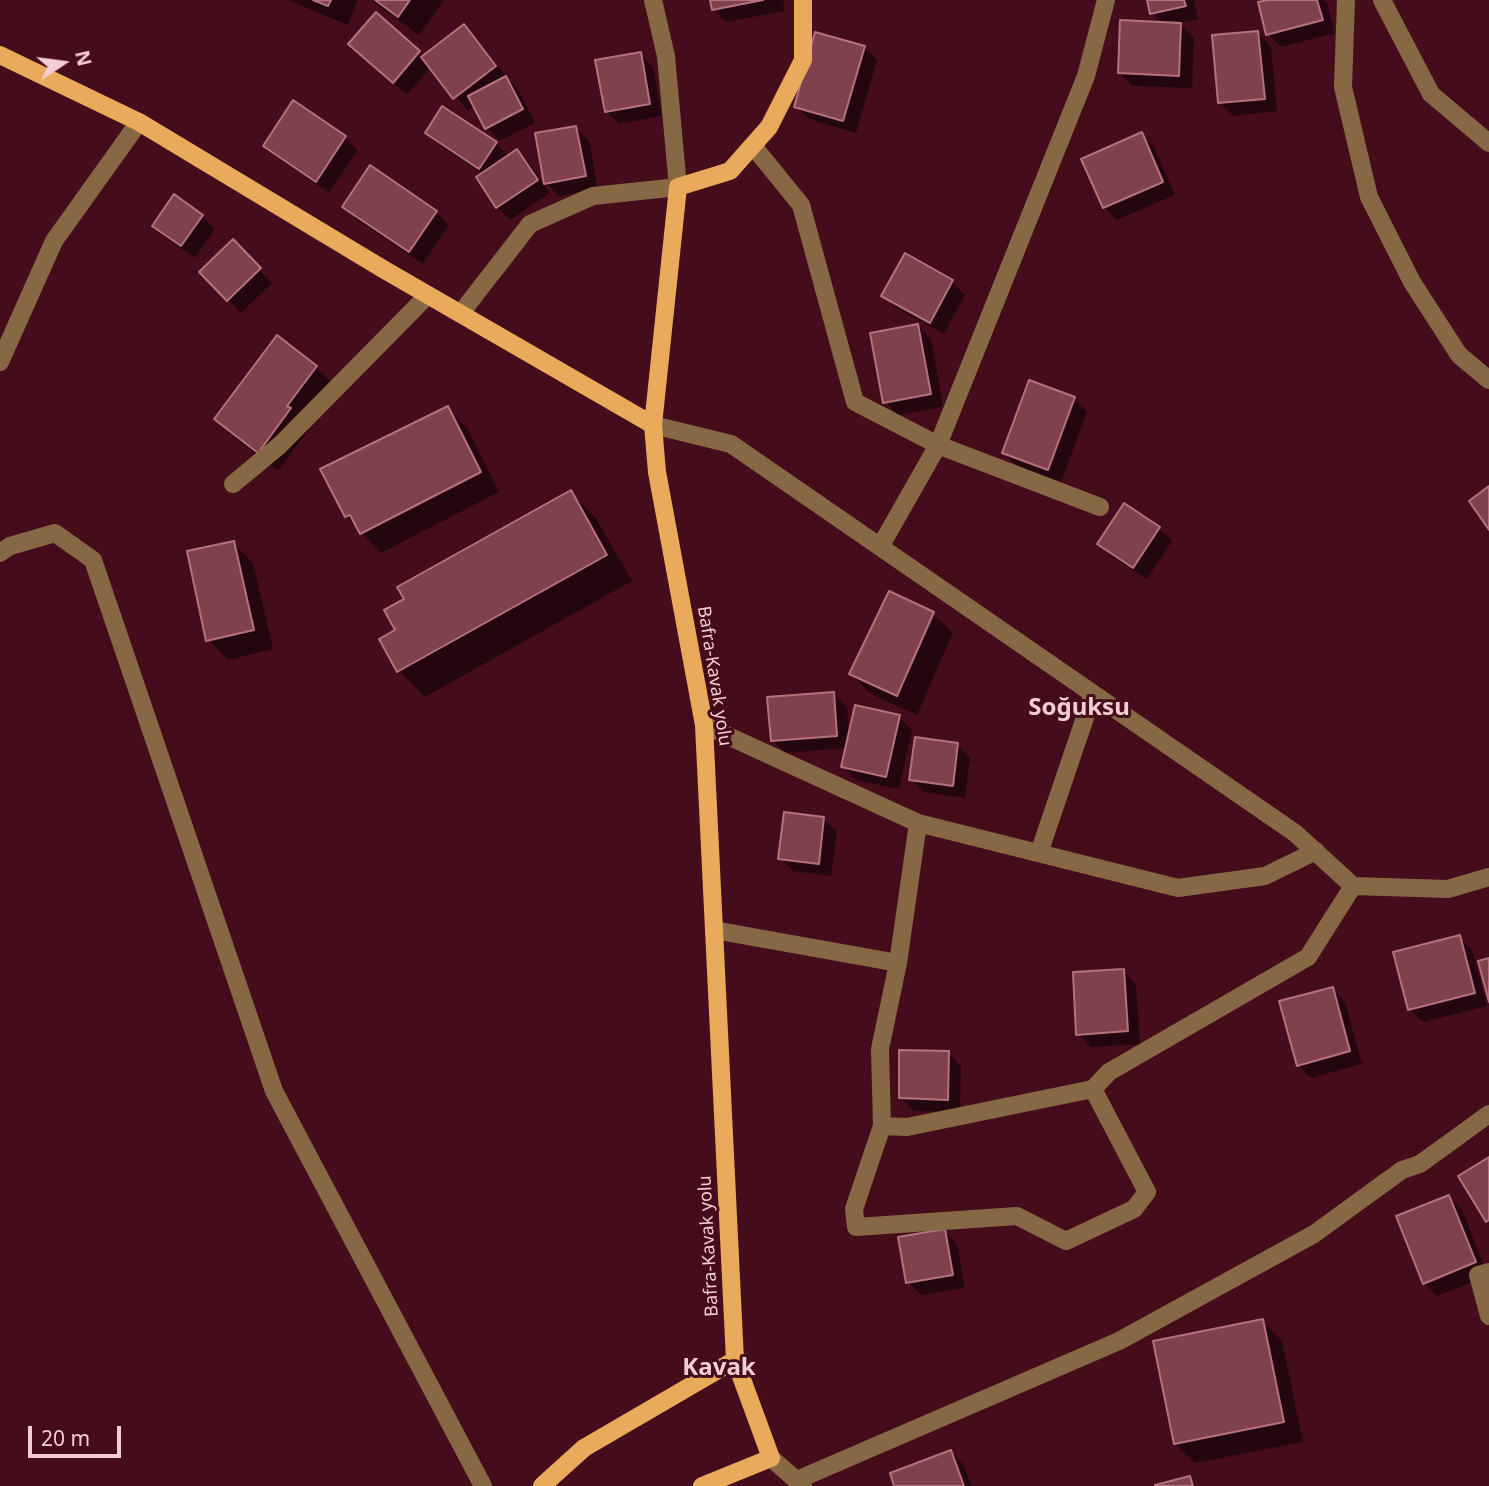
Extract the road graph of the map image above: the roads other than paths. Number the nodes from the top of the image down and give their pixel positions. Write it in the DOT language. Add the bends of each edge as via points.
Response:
graph roads {
  1 [pos="653,0"];
  2 [pos="803,0"];
  3 [pos="1106,0"];
  4 [pos="1346,0"];
  5 [pos="1382,0"];
  6 [pos="0,55"];
  7 [pos="139,122"];
  8 [pos="1489,143"];
  9 [pos="753,146"];
  10 [pos="678,187"];
  11 [pos="428,295"];
  12 [pos="461,313"];
  13 [pos="0,362"];
  14 [pos="1489,380"];
  15 [pos="653,425"];
  16 [pos="938,446"];
  17 [pos="233,484"];
  18 [pos="1100,507"];
  19 [pos="880,547"];
  20 [pos="0,553"];
  21 [pos="1093,694"];
  22 [pos="704,725"];
  23 [pos="918,823"];
  24 [pos="1316,851"];
  25 [pos="1039,853"];
  26 [pos="1489,877"];
  27 [pos="1353,886"];
  28 [pos="714,930"];
  29 [pos="898,963"];
  30 [pos="1093,1089"];
  31 [pos="1489,1114"];
  32 [pos="882,1126"];
  33 [pos="1489,1272"];
  34 [pos="1489,1316"];
  35 [pos="736,1360"];
  36 [pos="771,1458"];
  37 [pos="800,1483"];
  38 [pos="483,1486"];
  39 [pos="542,1486"];
  40 [pos="702,1486"];
  1 -- 10 [label="street" via="666,56"];
  2 -- 9 [label="main road" via="803,60 769,127"];
  3 -- 16 [label="street" via="1086,76"];
  4 -- 14 [label="street" via="1343,86 1369,197 1412,282 1459,355"];
  5 -- 8 [label="street" via="1431,94"];
  6 -- 7 [label="main road"];
  7 -- 11 [label="main road"];
  7 -- 13 [label="street" via="54,241"];
  9 -- 10 [label="main road" via="730,171"];
  9 -- 16 [label="street" via="801,205 855,402"];
  10 -- 12 [label="street" via="593,196 530,224"];
  10 -- 15 [label="main road, Bafra-Kavak yolu"];
  11 -- 12 [label="main road"];
  11 -- 17 [label="street" via="280,446"];
  12 -- 15 [label="main road"];
  15 -- 19 [label="street" via="731,444"];
  15 -- 22 [label="main road, Bafra-Kavak yolu" via="657,472"];
  16 -- 18 [label="street"];
  16 -- 19 [label="street"];
  19 -- 21 [label="street"];
  20 -- 38 [label="street" via="55,533 93,560 274,1091"];
  21 -- 24 [label="street"];
  21 -- 25 [label="street"];
  22 -- 23 [label="street"];
  22 -- 28 [label="main road, Bafra-Kavak yolu"];
  23 -- 25 [label="street"];
  23 -- 29 [label="street"];
  24 -- 25 [label="street" via="1265,876 1178,888"];
  24 -- 27 [label="street"];
  26 -- 27 [label="street" via="1448,888"];
  27 -- 30 [label="street" via="1308,957 1109,1072"];
  28 -- 29 [label="street"];
  28 -- 35 [label="main road, Bafra-Kavak yolu"];
  29 -- 32 [label="street" via="880,1049"];
  30 -- 32 [label="street" via="906,1127"];
  30 -- 32 [label="street" via="1147,1192 1134,1209 1066,1241 1017,1216 856,1227 854,1209"];
  31 -- 37 [label="street" via="1314,1234 1119,1341"];
  33 -- 34 [label="street" via="1478,1275"];
  35 -- 36 [label="main road, Bafra-Kavak yolu"];
  35 -- 39 [label="main road" via="584,1448"];
  36 -- 37 [label="street"];
  36 -- 40 [label="main road"];
}
